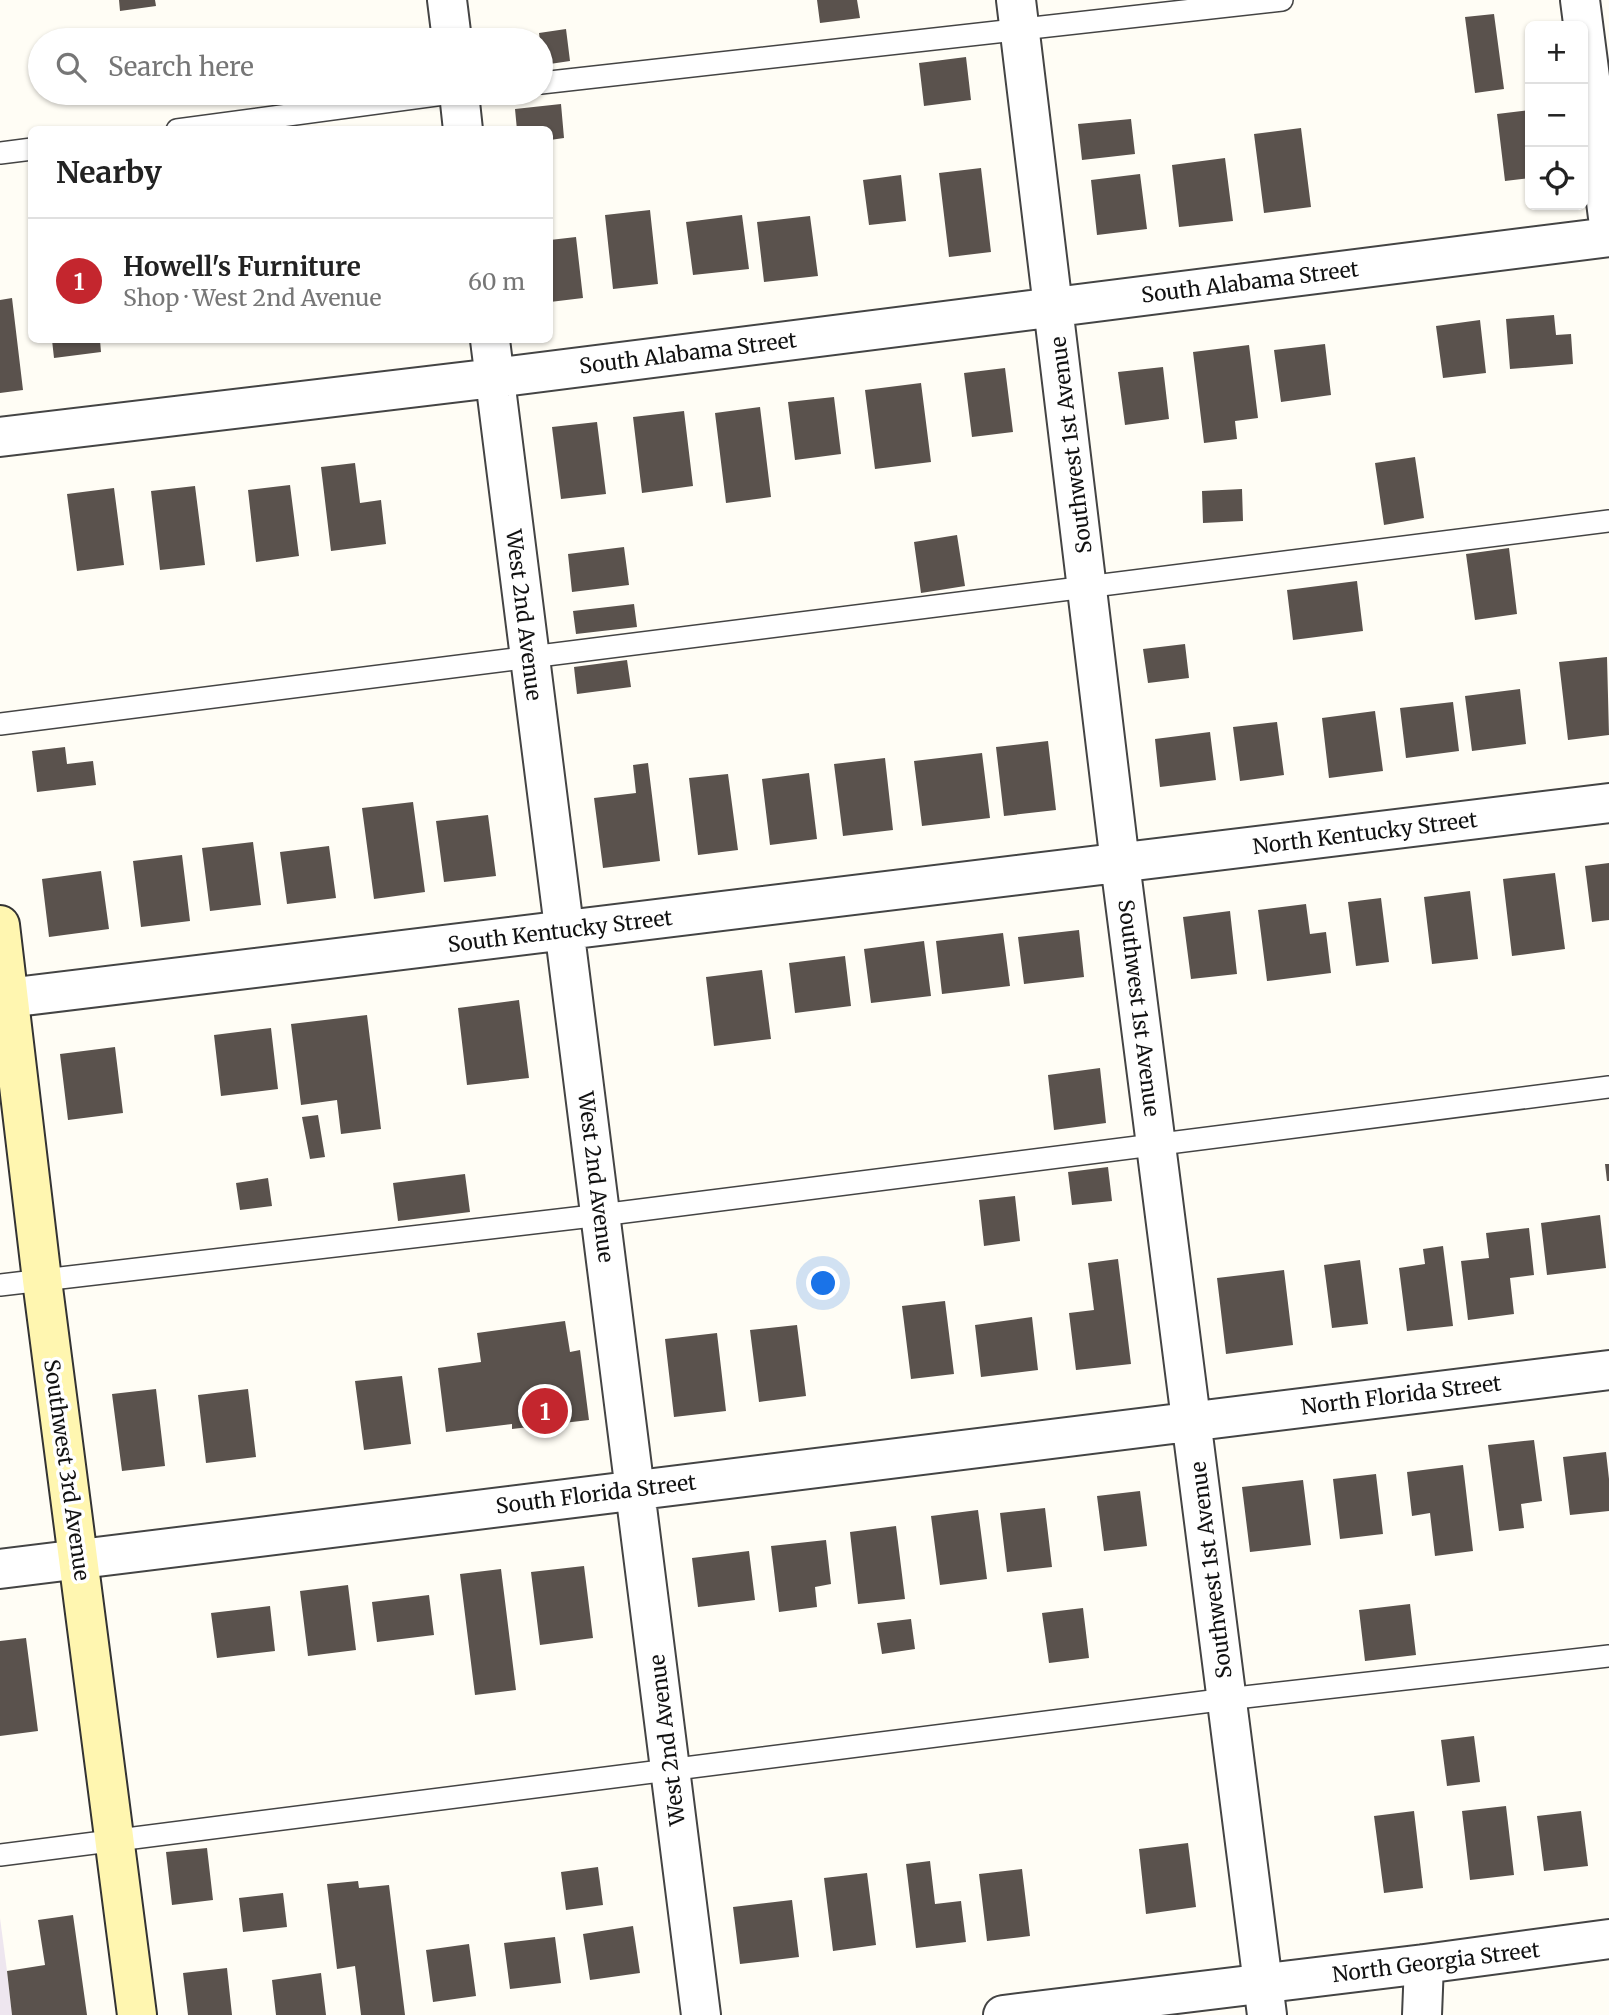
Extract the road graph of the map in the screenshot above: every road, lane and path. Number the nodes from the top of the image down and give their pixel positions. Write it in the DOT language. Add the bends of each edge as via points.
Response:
graph roads {
  1 [pos="447,0"];
  2 [pos="1282,0"];
  3 [pos="1580,0"];
  4 [pos="1017,16"];
  5 [pos="450,28"];
  6 [pos="553,81"];
  7 [pos="362,105"];
  8 [pos="460,105"];
  9 [pos="207,126"];
  10 [pos="463,126"];
  11 [pos="28,150"];
  12 [pos="0,153"];
  13 [pos="1609,225"];
  14 [pos="1609,237"];
  15 [pos="1054,306"];
  16 [pos="489,343"];
  17 [pos="494,378"];
  18 [pos="0,437"];
  19 [pos="1609,521"];
  20 [pos="1088,587"];
  21 [pos="529,656"];
  22 [pos="0,724"];
  23 [pos="1609,803"];
  24 [pos="1120,863"];
  25 [pos="0,925"];
  26 [pos="563,930"];
  27 [pos="5,998"];
  28 [pos="1609,1087"];
  29 [pos="1157,1146"];
  30 [pos="601,1214"];
  31 [pos="42,1280"];
  32 [pos="0,1285"];
  33 [pos="1609,1370"];
  34 [pos="1193,1421"];
  35 [pos="636,1489"];
  36 [pos="79,1559"];
  37 [pos="0,1569"];
  38 [pos="1609,1656"];
  39 [pos="1227,1699"];
  40 [pos="671,1770"];
  41 [pos="114,1841"];
  42 [pos="0,1855"];
  43 [pos="1609,1939"];
  44 [pos="1424,1964"];
  45 [pos="1265,1999"];
  46 [pos="137,2015"];
  47 [pos="701,2015"];
  48 [pos="1003,2015"];
  49 [pos="1422,2015"];
  1 -- 5 [label="street"];
  2 -- 4 [label="lane"];
  3 -- 13 [label="street"];
  4 -- 6 [label="lane"];
  4 -- 15 [label="street, Southwest 1st Avenue"];
  7 -- 9 [label="lane"];
  8 -- 10 [label="street"];
  11 -- 12 [label="lane"];
  14 -- 15 [label="street, South Alabama Street"];
  15 -- 17 [label="street, South Alabama Street"];
  15 -- 20 [label="street, Southwest 1st Avenue"];
  16 -- 17 [label="street, West 2nd Avenue"];
  17 -- 18 [label="street, South Alabama Street"];
  17 -- 21 [label="street, West 2nd Avenue"];
  19 -- 20 [label="lane"];
  20 -- 21 [label="lane"];
  20 -- 24 [label="street, Southwest 1st Avenue"];
  21 -- 22 [label="lane"];
  21 -- 26 [label="street, West 2nd Avenue"];
  23 -- 24 [label="street, North Kentucky Street"];
  24 -- 26 [label="street, South Kentucky Street"];
  24 -- 29 [label="street, Southwest 1st Avenue"];
  25 -- 27 [label="main road, Southwest 3rd Avenue"];
  26 -- 27 [label="street, South Kentucky Street"];
  26 -- 30 [label="street, West 2nd Avenue"];
  27 -- 31 [label="main road, Southwest 3rd Avenue"];
  28 -- 29 [label="lane"];
  29 -- 30 [label="lane"];
  29 -- 34 [label="street, Southwest 1st Avenue"];
  30 -- 31 [label="lane"];
  30 -- 35 [label="street, West 2nd Avenue"];
  31 -- 32 [label="lane"];
  31 -- 36 [label="main road, Southwest 3rd Avenue"];
  33 -- 34 [label="street, North Florida Street"];
  34 -- 35 [label="street, South Florida Street"];
  34 -- 39 [label="street, Southwest 1st Avenue"];
  35 -- 36 [label="street, South Florida Street"];
  35 -- 40 [label="street, West 2nd Avenue"];
  36 -- 37 [label="street, South Florida Street"];
  36 -- 41 [label="main road, Southwest 3rd Avenue"];
  38 -- 39 [label="lane"];
  39 -- 40 [label="lane"];
  39 -- 45 [label="street, Southwest 1st Avenue"];
  40 -- 41 [label="lane"];
  40 -- 47 [label="street, West 2nd Avenue"];
  41 -- 42 [label="lane"];
  41 -- 46 [label="main road, Southwest 3rd Avenue"];
  43 -- 44 [label="street, North Georgia Street"];
  44 -- 45 [label="street, North Georgia Street"];
  44 -- 49 [label="street"];
  45 -- 48 [label="street, North Georgia Street"];
}
